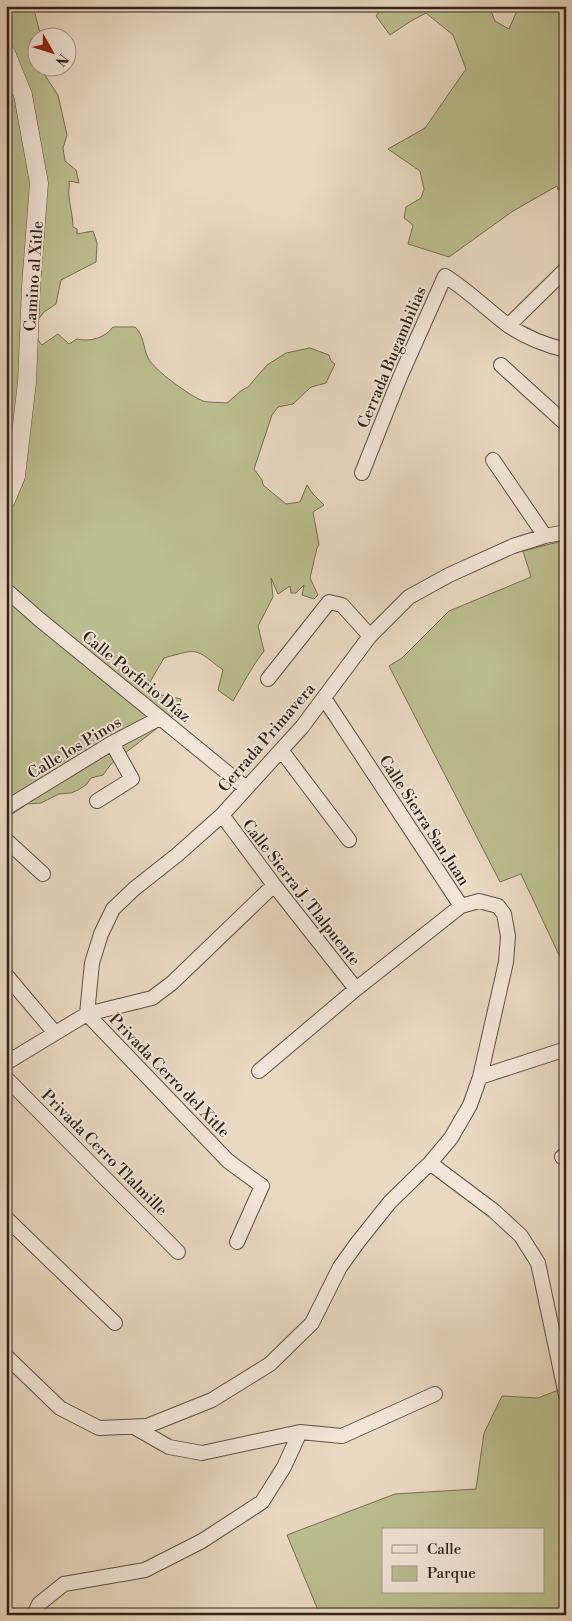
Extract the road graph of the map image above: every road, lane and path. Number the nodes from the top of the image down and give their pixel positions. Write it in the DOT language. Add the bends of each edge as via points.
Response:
graph roads {
  1 [pos="6,53"];
  2 [pos="566,269"];
  3 [pos="509,325"];
  4 [pos="566,350"];
  5 [pos="501,365"];
  6 [pos="565,423"];
  7 [pos="493,460"];
  8 [pos="362,473"];
  9 [pos="6,500"];
  10 [pos="566,532"];
  11 [pos="545,536"];
  12 [pos="6,590"];
  13 [pos="370,636"];
  14 [pos="268,679"];
  15 [pos="324,698"];
  16 [pos="160,718"];
  17 [pos="112,743"];
  18 [pos="281,750"];
  19 [pos="246,788"];
  20 [pos="97,801"];
  21 [pos="6,808"];
  22 [pos="222,815"];
  23 [pos="6,840"];
  24 [pos="349,840"];
  25 [pos="43,874"];
  26 [pos="274,885"];
  27 [pos="461,906"];
  28 [pos="6,975"];
  29 [pos="356,989"];
  30 [pos="87,1014"];
  31 [pos="55,1033"];
  32 [pos="566,1050"];
  33 [pos="6,1064"];
  34 [pos="259,1071"];
  35 [pos="480,1077"];
  36 [pos="6,1078"];
  37 [pos="430,1162"];
  38 [pos="6,1218"];
  39 [pos="237,1242"];
  40 [pos="178,1252"];
  41 [pos="115,1323"];
  42 [pos="6,1356"];
  43 [pos="435,1394"];
  44 [pos="566,1396"];
  45 [pos="134,1427"];
  46 [pos="300,1432"];
  47 [pos="34,1615"];
  1 -- 9 [label="street, Camino al Xitle" via="23,95 40,183 27,382 16,476"];
  2 -- 3 [label="street"];
  3 -- 4 [label="street, Cerrada Bugambilias" via="533,339"];
  3 -- 8 [label="street, Cerrada Bugambilias" via="444,276"];
  5 -- 6 [label="street"];
  7 -- 11 [label="street"];
  10 -- 11 [label="street, Cerrada Primavera"];
  11 -- 13 [label="street, Cerrada Primavera" via="513,546 409,597"];
  12 -- 16 [label="street, Calle Porfirio Díaz"];
  13 -- 14 [label="street" via="342,605 329,602"];
  13 -- 15 [label="street, Cerrada Primavera"];
  15 -- 18 [label="street, Cerrada Primavera"];
  15 -- 27 [label="street, Calle Sierra San Juan"];
  16 -- 17 [label="street, Calle los Pinos"];
  16 -- 19 [label="street, Calle Porfirio Díaz"];
  17 -- 20 [label="street" via="132,779"];
  17 -- 21 [label="street, Calle los Pinos"];
  18 -- 19 [label="street, Cerrada Primavera"];
  18 -- 24 [label="street"];
  19 -- 22 [label="street, Cerrada Primavera"];
  22 -- 26 [label="street, Calle Sierra J. Tlalpuente"];
  22 -- 30 [label="street, Cerrada Primavera" via="113,909 92,963"];
  23 -- 25 [label="street"];
  26 -- 29 [label="street, Calle Sierra J. Tlalpuente"];
  26 -- 30 [label="street" via="172,983 152,998"];
  27 -- 29 [label="street"];
  27 -- 35 [label="street, Calle Sierra San Juan" via="479,900 498,906 504,914 508,936 506,962"];
  28 -- 31 [label="street"];
  29 -- 34 [label="street"];
  30 -- 31 [label="street"];
  30 -- 39 [label="street, Privada Cerro del Xitle" via="228,1161 262,1186"];
  31 -- 33 [label="street"];
  32 -- 35 [label="street"];
  35 -- 37 [label="street" via="470,1106 451,1138"];
  36 -- 40 [label="street, Privada Cerro Tlalmille"];
  37 -- 44 [label="street" via="521,1236 538,1263"];
  37 -- 45 [label="street" via="390,1202 340,1267 312,1323 270,1364 212,1400 147,1426"];
  38 -- 41 [label="street"];
  42 -- 45 [label="street" via="60,1408 99,1428"];
  43 -- 46 [label="street" via="342,1436"];
  45 -- 46 [label="street" via="169,1447 202,1453"];
  46 -- 47 [label="street" via="284,1467 262,1502 202,1541 145,1570 64,1584 39,1604"];
}
